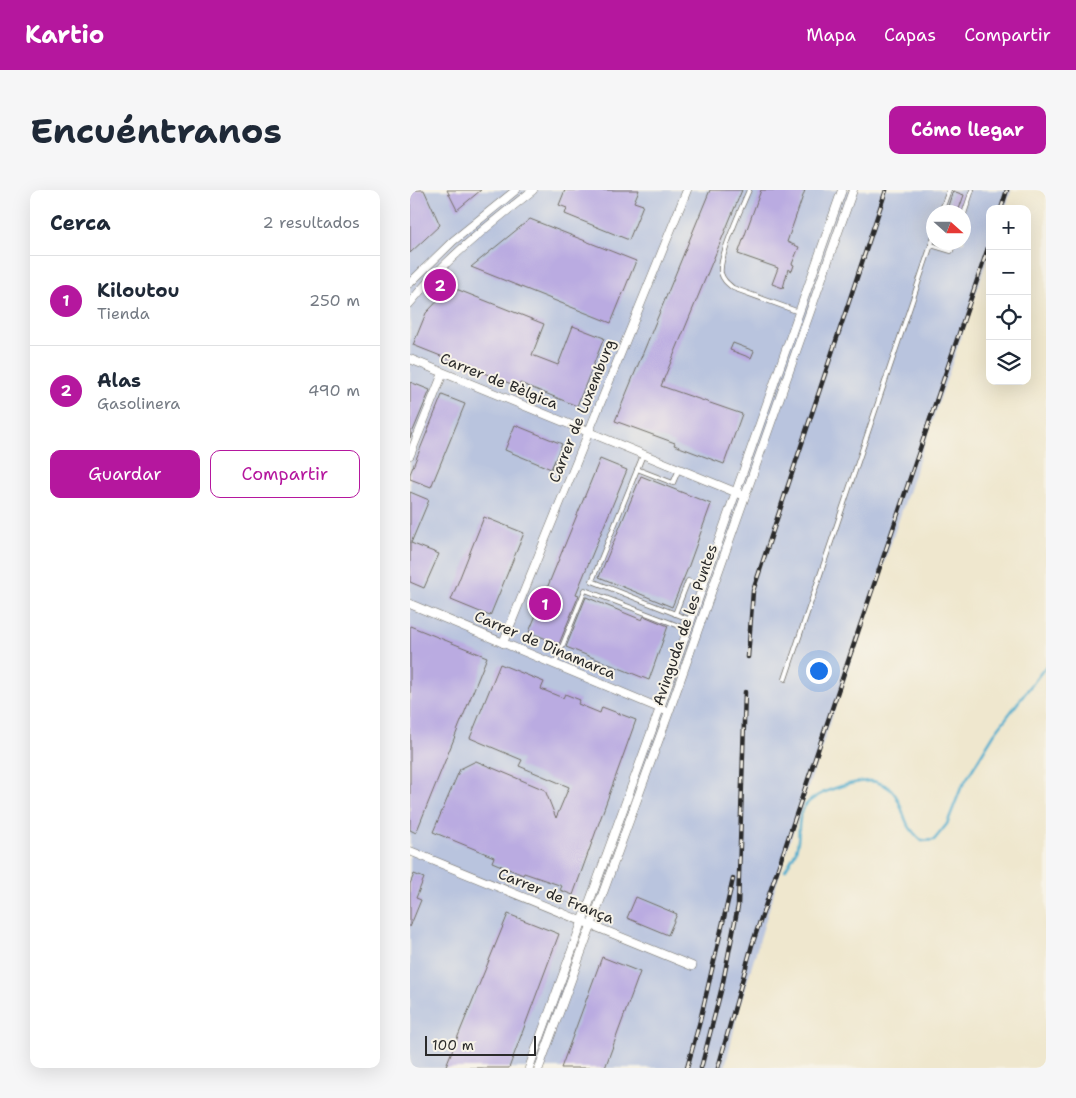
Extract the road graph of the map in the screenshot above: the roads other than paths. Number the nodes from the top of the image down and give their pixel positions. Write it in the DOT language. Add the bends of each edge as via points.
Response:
graph roads {
  1 [pos="516,190"];
  2 [pos="533,190"];
  3 [pos="687,190"];
  4 [pos="748,190"];
  5 [pos="842,190"];
  6 [pos="853,190"];
  7 [pos="949,190"];
  8 [pos="972,190"];
  9 [pos="944,205"];
  10 [pos="967,205"];
  11 [pos="929,250"];
  12 [pos="410,282"];
  13 [pos="410,303"];
  14 [pos="799,312"];
  15 [pos="410,359"];
  16 [pos="443,374"];
  17 [pos="588,432"];
  18 [pos="410,455"];
  19 [pos="643,455"];
  20 [pos="637,469"];
  21 [pos="679,469"];
  22 [pos="736,492"];
  23 [pos="744,495"];
  24 [pos="702,586"];
  25 [pos="410,604"];
  26 [pos="675,614"];
  27 [pos="691,620"];
  28 [pos="687,629"];
  29 [pos="503,643"];
  30 [pos="555,664"];
  31 [pos="785,679"];
  32 [pos="660,708"];
  33 [pos="669,712"];
  34 [pos="410,851"];
  35 [pos="583,922"];
  36 [pos="592,926"];
  37 [pos="692,966"];
  38 [pos="529,1068"];
  39 [pos="539,1068"];
  1 -- 12 [label="street" via="453,241"];
  2 -- 13 [label="street" via="460,249"];
  3 -- 17 [label="street, Carrer de Luxemburg"];
  4 -- 14 [label="lane" via="724,253 721,270 724,281 733,288"];
  5 -- 14 [label="street, Avinguda de les Puntes"];
  6 -- 23 [label="street, Avinguda de les Puntes"];
  7 -- 9 [label="lane"];
  8 -- 10 [label="lane"];
  11 -- 31 [label="lane"];
  14 -- 22 [label="street, Avinguda de les Puntes"];
  15 -- 16 [label="street, Carrer de Bèlgica"];
  16 -- 17 [label="street, Carrer de Bèlgica"];
  16 -- 18 [label="street"];
  17 -- 19 [label="street, Carrer de Bèlgica"];
  17 -- 29 [label="street, Carrer de Luxemburg"];
  19 -- 20 [label="lane"];
  19 -- 21 [label="street, Carrer de Bèlgica"];
  20 -- 21 [label="lane" via="673,483"];
  20 -- 26 [label="lane" via="592,581"];
  21 -- 22 [label="street, Carrer de Bèlgica"];
  22 -- 23 [label="street, Carrer de Bèlgica"];
  22 -- 24 [label="street, Avinguda de les Puntes"];
  23 -- 33 [label="street, Avinguda de les Puntes"];
  24 -- 26 [label="lane" via="688,581"];
  24 -- 27 [label="street, Avinguda de les Puntes"];
  25 -- 29 [label="street, Carrer de Dinamarca"];
  26 -- 27 [label="lane"];
  27 -- 28 [label="street, Avinguda de les Puntes"];
  28 -- 30 [label="lane" via="585,590"];
  28 -- 32 [label="street, Avinguda de les Puntes"];
  29 -- 30 [label="street, Carrer de Dinamarca"];
  30 -- 32 [label="street, Carrer de Dinamarca"];
  32 -- 33 [label="street, Carrer de Dinamarca"];
  32 -- 35 [label="street, Avinguda de les Puntes"];
  33 -- 36 [label="street, Avinguda de les Puntes"];
  34 -- 35 [label="street, Carrer de França"];
  35 -- 36 [label="street, Carrer de França"];
  35 -- 38 [label="street, Avinguda de les Puntes"];
  36 -- 37 [label="street, Carrer de França"];
  36 -- 39 [label="street, Avinguda de les Puntes"];
}
